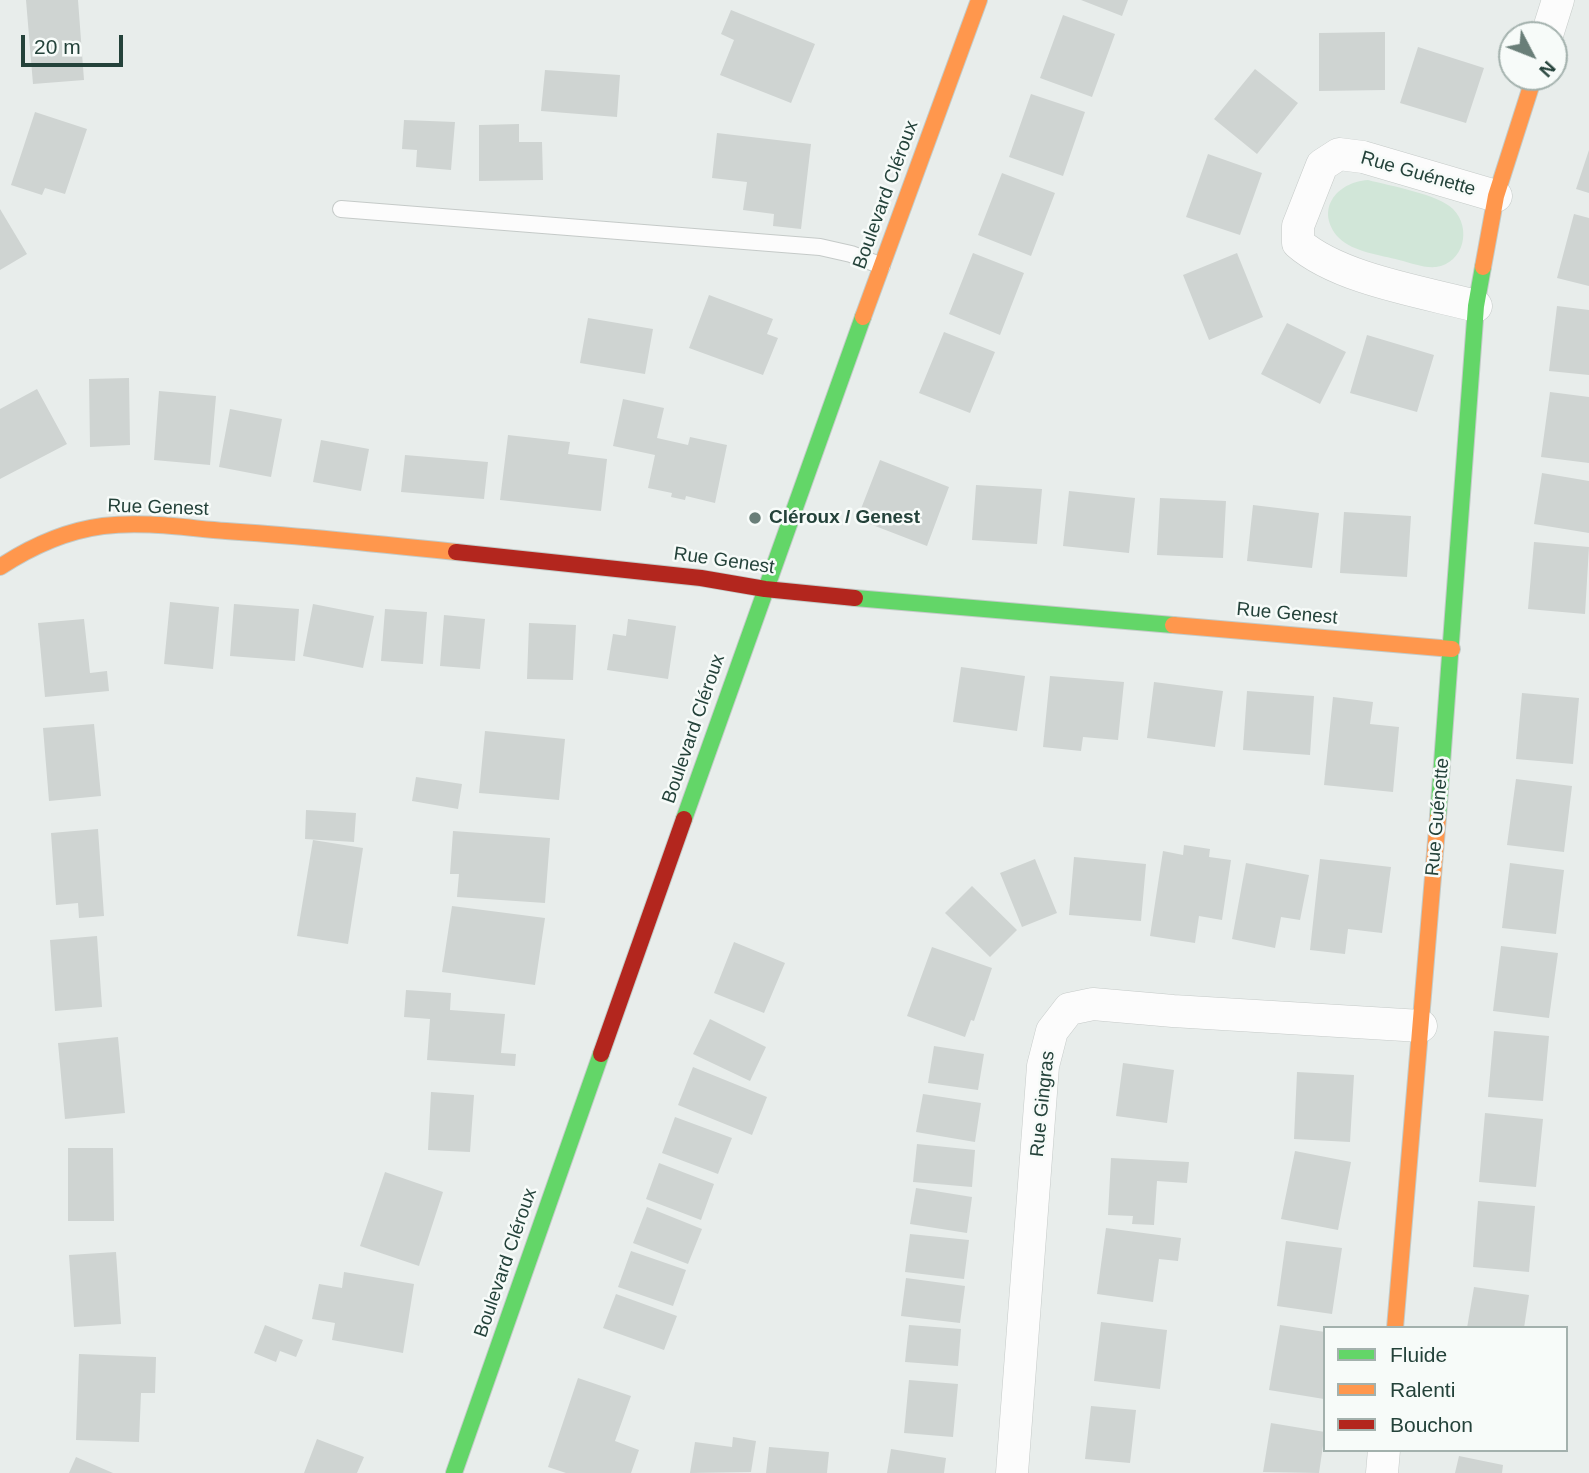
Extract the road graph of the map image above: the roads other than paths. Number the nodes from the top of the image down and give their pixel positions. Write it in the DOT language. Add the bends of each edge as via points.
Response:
graph roads {
  1 [pos="979,0"];
  2 [pos="1558,0"];
  3 [pos="1551,21"];
  4 [pos="1530,91"];
  5 [pos="1496,197"];
  6 [pos="341,209"];
  7 [pos="882,266"];
  8 [pos="1476,306"];
  9 [pos="0,567"];
  10 [pos="765,589"];
  11 [pos="1452,649"];
  12 [pos="1421,1026"];
  13 [pos="1395,1326"];
  14 [pos="1384,1452"];
  15 [pos="454,1473"];
  16 [pos="1012,1473"];
  17 [pos="1382,1473"];
  1 -- 7 [label="street, Boulevard Cléroux"];
  2 -- 3 [label="street"];
  4 -- 5 [label="street, Rue Guénette"];
  5 -- 8 [label="street, Rue Guénette"];
  5 -- 8 [label="street, Rue Guénette" via="1339,154 1322,165 1298,226 1298,243 1335,268"];
  6 -- 7 [label="lane" via="820,247"];
  7 -- 10 [label="street, Boulevard Cléroux"];
  8 -- 11 [label="street, Rue Guénette"];
  9 -- 10 [label="street, Rue Genest" via="25,550 65,534 140,524 324,538"];
  10 -- 11 [label="street, Rue Genest"];
  10 -- 15 [label="street, Boulevard Cléroux"];
  11 -- 12 [label="street, Rue Guénette"];
  12 -- 13 [label="street, Rue Guénette"];
  12 -- 16 [label="street, Rue Gingras" via="1093,1004 1069,1009 1052,1031 1043,1066"];
  14 -- 17 [label="street"];
}
